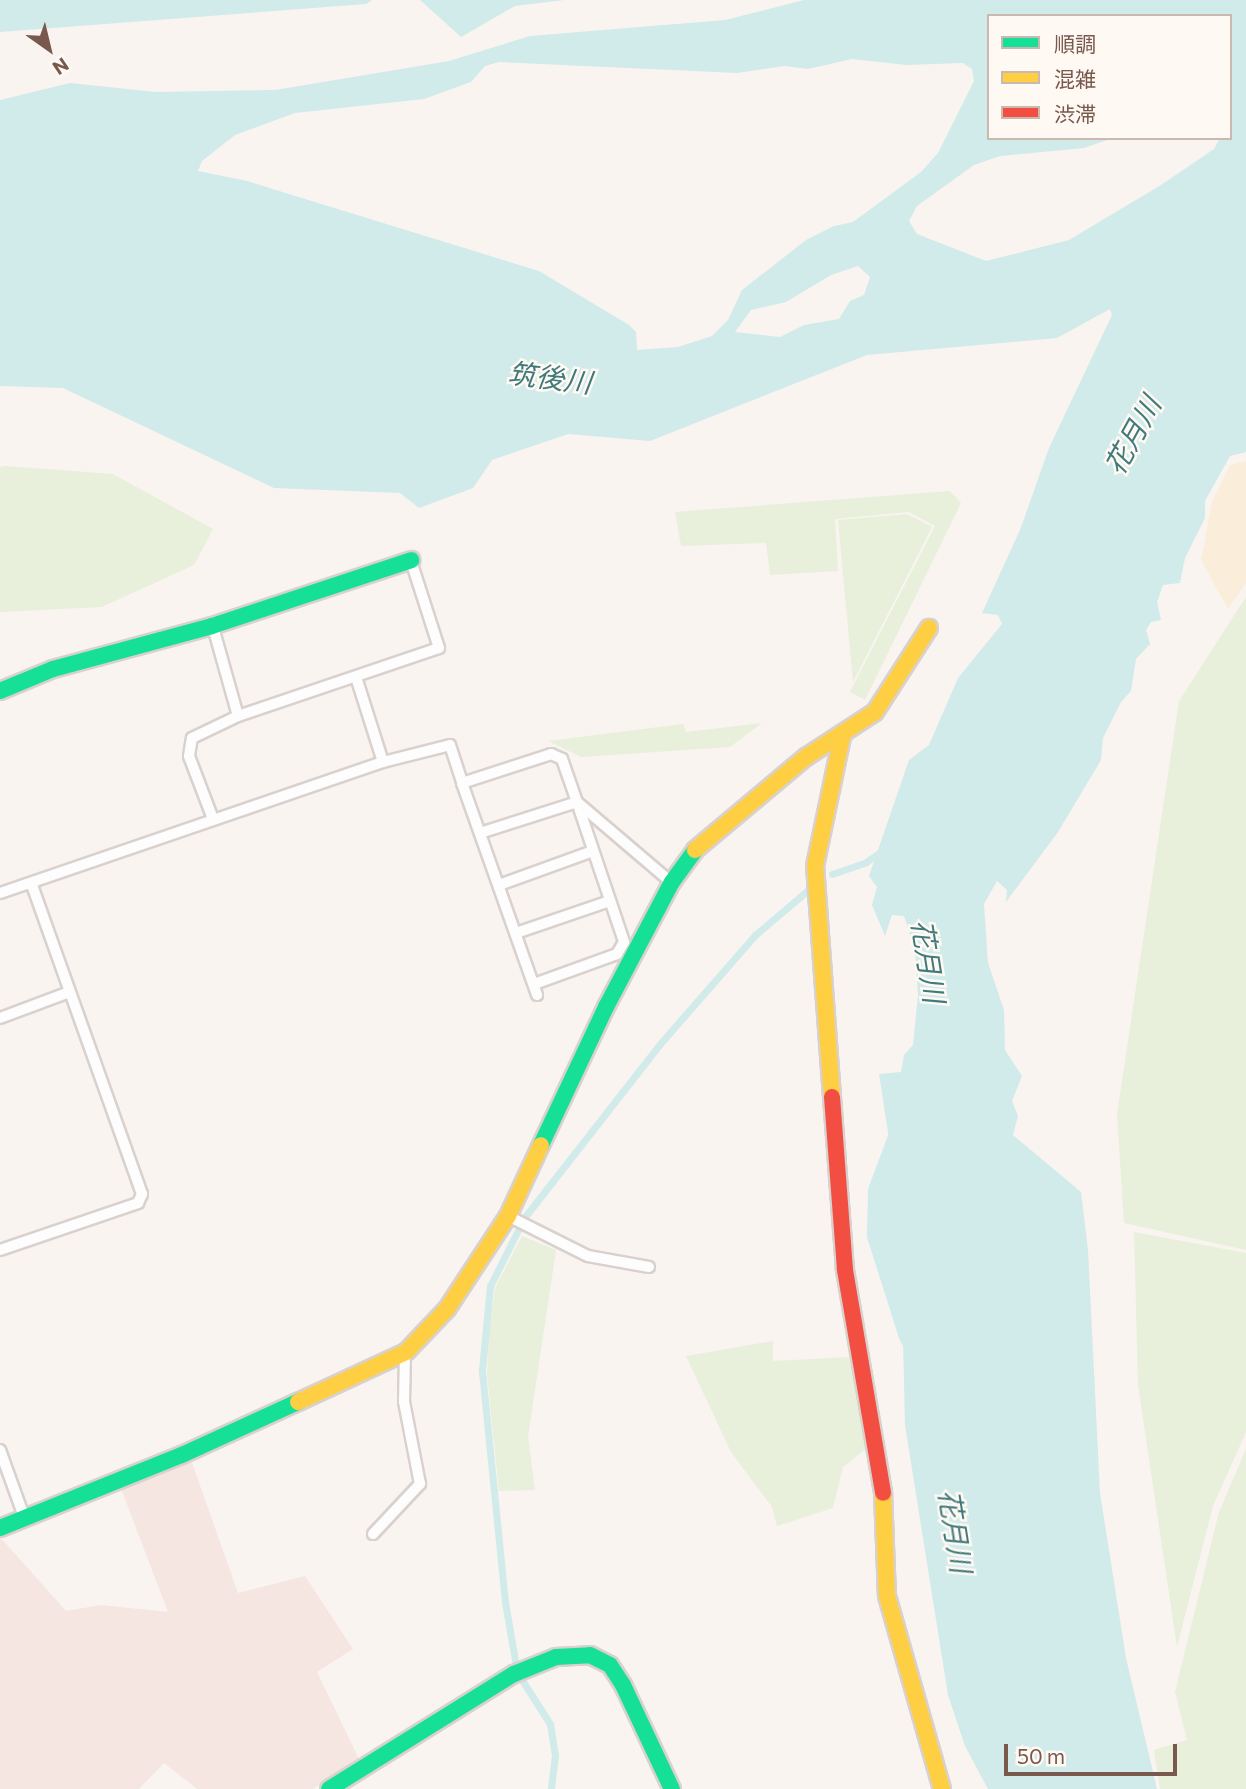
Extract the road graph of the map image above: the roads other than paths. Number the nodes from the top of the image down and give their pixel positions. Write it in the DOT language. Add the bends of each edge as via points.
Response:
graph roads {
  1 [pos="411,560"];
  2 [pos="212,626"];
  3 [pos="929,628"];
  4 [pos="356,677"];
  5 [pos="0,691"];
  6 [pos="238,716"];
  7 [pos="842,737"];
  8 [pos="383,762"];
  9 [pos="462,783"];
  10 [pos="577,802"];
  11 [pos="213,819"];
  12 [pos="480,833"];
  13 [pos="593,851"];
  14 [pos="671,882"];
  15 [pos="30,883"];
  16 [pos="499,886"];
  17 [pos="0,892"];
  18 [pos="610,901"];
  19 [pos="516,933"];
  20 [pos="534,984"];
  21 [pos="67,993"];
  22 [pos="537,995"];
  23 [pos="0,1018"];
  24 [pos="511,1218"];
  25 [pos="0,1250"];
  26 [pos="649,1267"];
  27 [pos="406,1352"];
  28 [pos="0,1450"];
  29 [pos="25,1518"];
  30 [pos="0,1528"];
  31 [pos="373,1534"];
  32 [pos="329,1789"];
  33 [pos="672,1789"];
  34 [pos="942,1789"];
  1 -- 2 [label="street"];
  1 -- 4 [label="lane" via="439,648"];
  2 -- 5 [label="street" via="54,669"];
  2 -- 6 [label="lane"];
  3 -- 7 [label="street" via="874,712"];
  4 -- 6 [label="lane"];
  4 -- 8 [label="lane"];
  6 -- 11 [label="lane" via="192,738 189,756"];
  7 -- 14 [label="street" via="806,757 695,850"];
  7 -- 34 [label="street" via="815,866 845,1270 882,1466 887,1596"];
  8 -- 9 [label="lane" via="450,745"];
  8 -- 11 [label="lane"];
  9 -- 10 [label="lane" via="551,754 562,759"];
  9 -- 12 [label="lane"];
  10 -- 12 [label="lane"];
  10 -- 13 [label="lane"];
  10 -- 14 [label="lane"];
  11 -- 15 [label="lane"];
  12 -- 16 [label="lane"];
  13 -- 16 [label="lane"];
  13 -- 18 [label="lane"];
  14 -- 24 [label="street" via="606,1007"];
  15 -- 17 [label="lane"];
  15 -- 21 [label="lane"];
  16 -- 19 [label="lane"];
  18 -- 19 [label="lane"];
  18 -- 20 [label="lane" via="624,942 617,954"];
  19 -- 20 [label="lane"];
  20 -- 22 [label="lane"];
  21 -- 23 [label="lane"];
  21 -- 25 [label="lane" via="142,1194 138,1203"];
  24 -- 26 [label="lane" via="588,1256"];
  24 -- 27 [label="street" via="447,1309"];
  27 -- 29 [label="street" via="182,1455"];
  27 -- 31 [label="lane" via="404,1402 420,1484"];
  28 -- 29 [label="lane"];
  29 -- 30 [label="street"];
  32 -- 33 [label="street" via="518,1672 556,1657 590,1655 610,1665 643,1721"];
}
